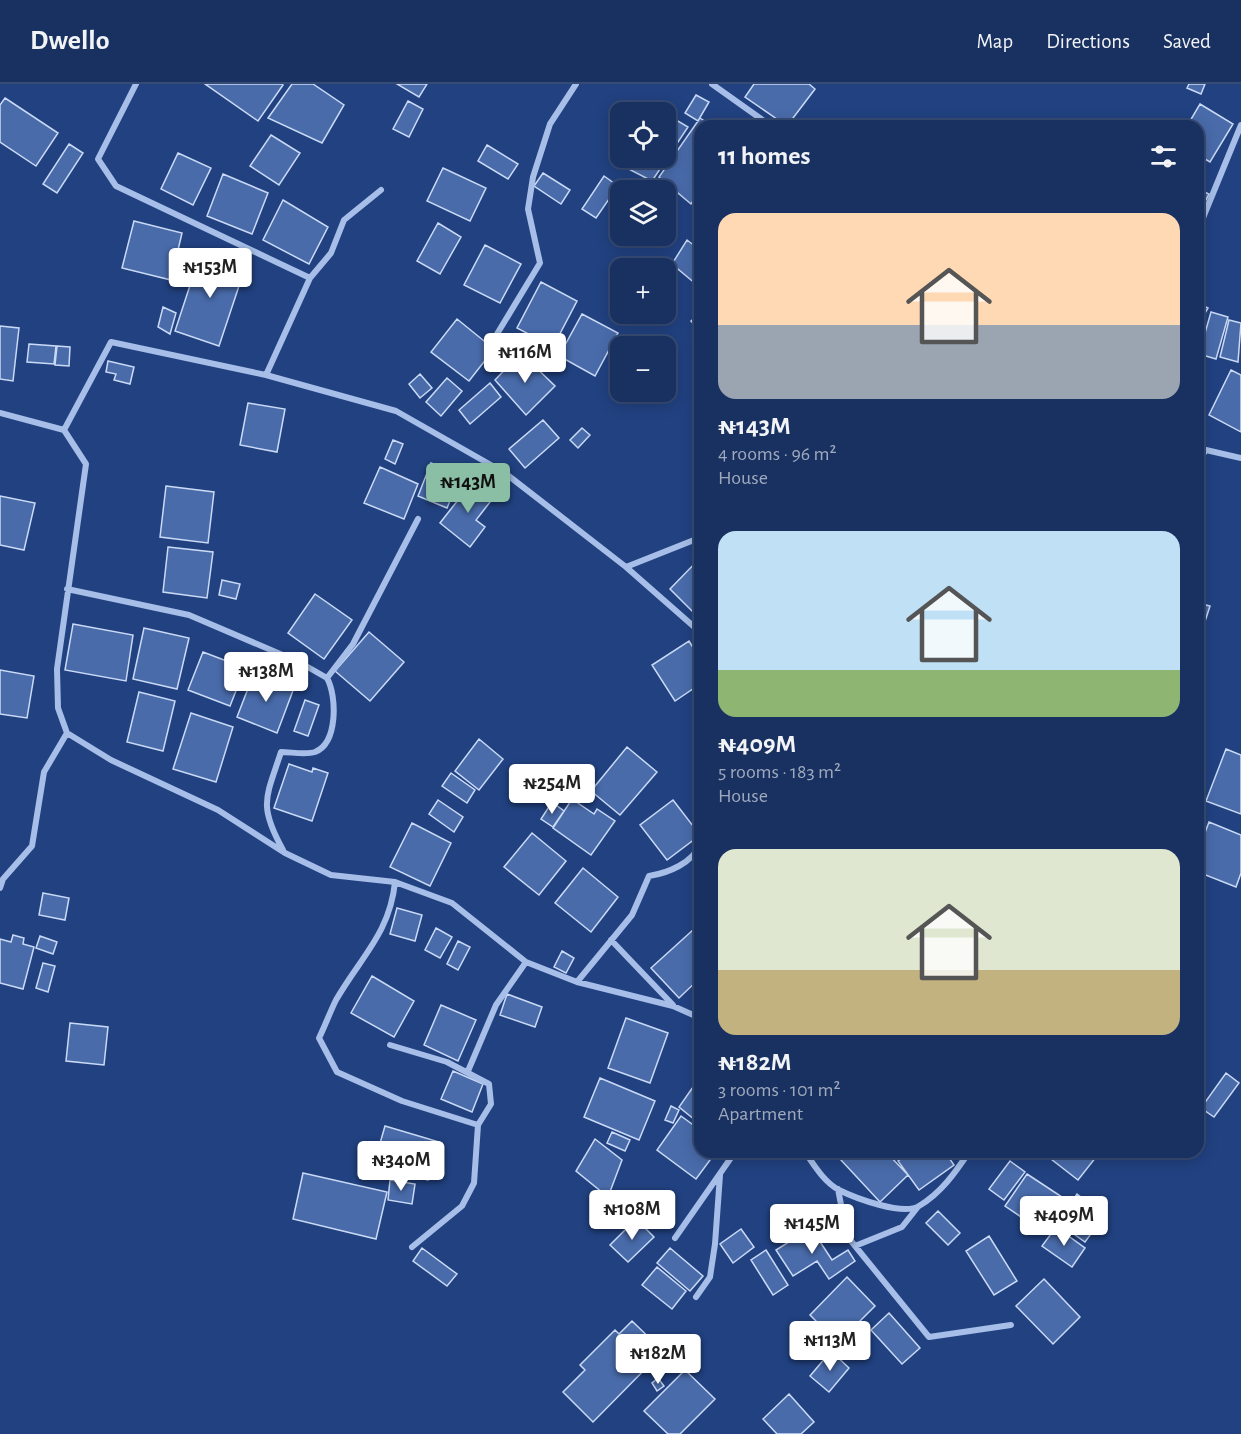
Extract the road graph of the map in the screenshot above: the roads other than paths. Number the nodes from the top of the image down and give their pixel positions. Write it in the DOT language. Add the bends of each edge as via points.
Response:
graph roads {
  1 [pos="136,84"];
  2 [pos="576,84"];
  3 [pos="712,84"];
  4 [pos="763,120"];
  5 [pos="1241,125"];
  6 [pos="381,190"];
  7 [pos="1204,215"];
  8 [pos="309,278"];
  9 [pos="497,334"];
  10 [pos="266,375"];
  11 [pos="0,413"];
  12 [pos="64,430"];
  13 [pos="1204,452"];
  14 [pos="1241,458"];
  15 [pos="418,519"];
  16 [pos="694,540"];
  17 [pos="626,567"];
  18 [pos="67,589"];
  19 [pos="694,627"];
  20 [pos="327,678"];
  21 [pos="67,733"];
  22 [pos="285,853"];
  23 [pos="694,853"];
  24 [pos="395,882"];
  25 [pos="0,888"];
  26 [pos="611,940"];
  27 [pos="526,962"];
  28 [pos="577,982"];
  29 [pos="673,1006"];
  30 [pos="694,1015"];
  31 [pos="390,1045"];
  32 [pos="468,1071"];
  33 [pos="478,1125"];
  34 [pos="731,1158"];
  35 [pos="809,1158"];
  36 [pos="965,1158"];
  37 [pos="720,1175"];
  38 [pos="838,1190"];
  39 [pos="917,1208"];
  40 [pos="675,1238"];
  41 [pos="855,1246"];
  42 [pos="412,1247"];
  43 [pos="696,1297"];
  44 [pos="1011,1325"];
  1 -- 8 [label="street" via="98,159 116,186"];
  2 -- 9 [label="street" via="550,124 533,177 528,209 540,262"];
  3 -- 4 [label="street"];
  5 -- 7 [label="street"];
  6 -- 8 [label="street" via="344,220 331,253"];
  8 -- 10 [label="street"];
  10 -- 12 [label="street" via="111,342"];
  10 -- 17 [label="street" via="396,411 505,473"];
  11 -- 12 [label="street"];
  12 -- 18 [label="street" via="86,464"];
  13 -- 14 [label="street"];
  15 -- 20 [label="street" via="353,644"];
  16 -- 17 [label="street"];
  17 -- 19 [label="street"];
  18 -- 20 [label="street" via="189,615"];
  18 -- 21 [label="street" via="57,669 58,708"];
  20 -- 22 [label="street" via="335,713 324,746 314,752 281,752 264,803 268,824"];
  21 -- 22 [label="street" via="111,760 218,810"];
  21 -- 25 [label="street" via="44,772 32,846 3,879"];
  22 -- 24 [label="street" via="331,875"];
  23 -- 26 [label="street" via="668,873 649,876 632,915"];
  24 -- 27 [label="street" via="452,903"];
  24 -- 33 [label="street" via="393,906 385,925 336,1000 319,1038 337,1072 402,1101"];
  26 -- 28 [label="street"];
  26 -- 29 [label="street"];
  27 -- 28 [label="street"];
  27 -- 32 [label="street" via="496,1005"];
  28 -- 29 [label="street"];
  29 -- 30 [label="street"];
  31 -- 32 [label="street"];
  32 -- 33 [label="street" via="489,1084 491,1104"];
  33 -- 42 [label="street" via="474,1183 462,1206"];
  34 -- 37 [label="street"];
  35 -- 38 [label="street"];
  36 -- 39 [label="street" via="950,1181"];
  37 -- 40 [label="street"];
  37 -- 43 [label="street" via="710,1277"];
  38 -- 39 [label="street" via="889,1208"];
  38 -- 41 [label="street" via="848,1236"];
  39 -- 41 [label="street" via="902,1227"];
  41 -- 44 [label="street" via="928,1337"];
}
